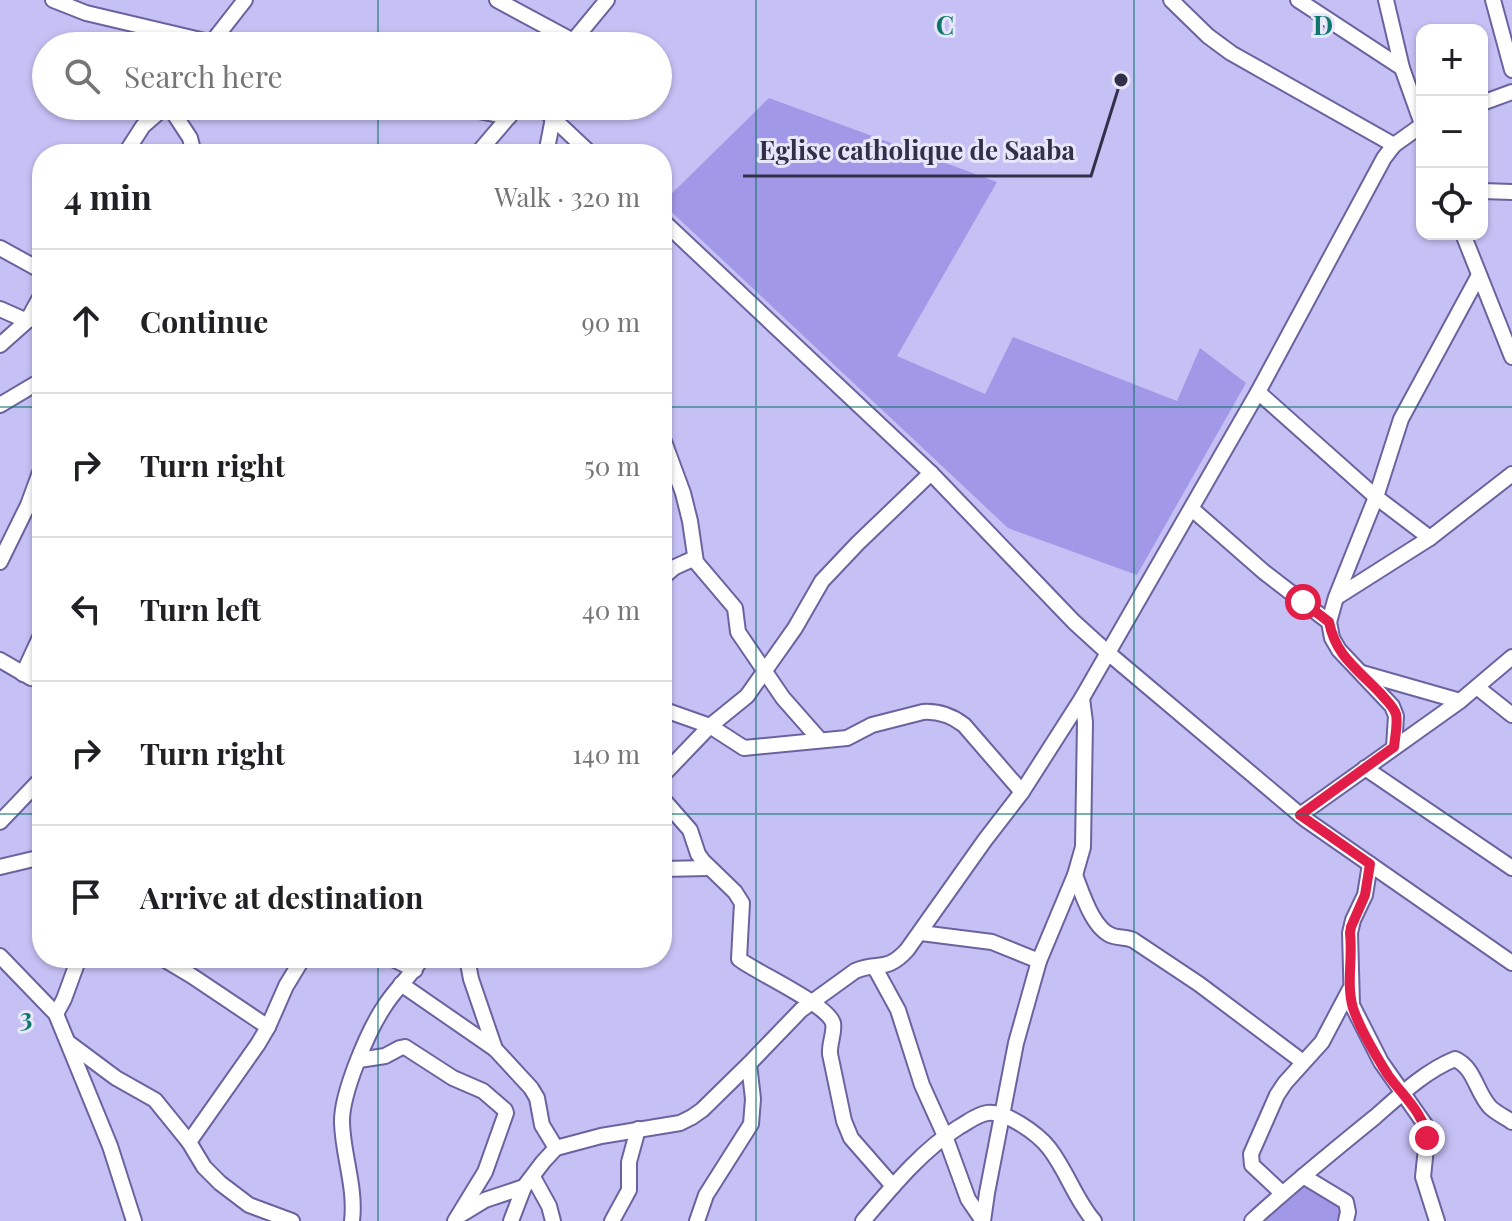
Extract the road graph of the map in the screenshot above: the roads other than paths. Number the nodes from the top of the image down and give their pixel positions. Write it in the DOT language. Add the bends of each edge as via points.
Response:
graph roads {
  1 [pos="53,0"];
  2 [pos="245,0"];
  3 [pos="497,0"];
  4 [pos="607,0"];
  5 [pos="1171,0"];
  6 [pos="1298,0"];
  7 [pos="1386,0"];
  8 [pos="1493,0"];
  9 [pos="85,7"];
  10 [pos="171,32"];
  11 [pos="224,32"];
  12 [pos="551,32"];
  13 [pos="581,32"];
  14 [pos="1402,68"];
  15 [pos="1512,70"];
  16 [pos="1512,92"];
  17 [pos="1488,101"];
  18 [pos="1416,108"];
  19 [pos="150,120"];
  20 [pos="178,120"];
  21 [pos="507,120"];
  22 [pos="553,120"];
  23 [pos="555,120"];
  24 [pos="1416,129"];
  25 [pos="131,144"];
  26 [pos="192,144"];
  27 [pos="486,144"];
  28 [pos="548,144"];
  29 [pos="580,144"];
  30 [pos="1394,145"];
  31 [pos="1488,191"];
  32 [pos="1512,192"];
  33 [pos="672,229"];
  34 [pos="1465,240"];
  35 [pos="0,248"];
  36 [pos="32,266"];
  37 [pos="1479,275"];
  38 [pos="0,309"];
  39 [pos="32,312"];
  40 [pos="27,321"];
  41 [pos="0,345"];
  42 [pos="1510,348"];
  43 [pos="32,386"];
  44 [pos="1258,392"];
  45 [pos="0,405"];
  46 [pos="672,462"];
  47 [pos="931,473"];
  48 [pos="1512,474"];
  49 [pos="32,494"];
  50 [pos="1376,497"];
  51 [pos="1192,509"];
  52 [pos="1430,538"];
  53 [pos="695,558"];
  54 [pos="0,562"];
  55 [pos="672,570"];
  56 [pos="1336,597"];
  57 [pos="1329,622"];
  58 [pos="1107,652"];
  59 [pos="32,655"];
  60 [pos="1512,657"];
  61 [pos="0,660"];
  62 [pos="765,670"];
  63 [pos="1361,673"];
  64 [pos="23,674"];
  65 [pos="32,677"];
  66 [pos="1478,688"];
  67 [pos="1082,698"];
  68 [pos="1460,701"];
  69 [pos="672,713"];
  70 [pos="1512,715"];
  71 [pos="710,726"];
  72 [pos="820,740"];
  73 [pos="1394,747"];
  74 [pos="672,766"];
  75 [pos="1365,768"];
  76 [pos="32,788"];
  77 [pos="1022,792"];
  78 [pos="672,809"];
  79 [pos="1300,815"];
  80 [pos="0,822"];
  81 [pos="32,859"];
  82 [pos="1370,864"];
  83 [pos="0,867"];
  84 [pos="709,868"];
  85 [pos="1512,868"];
  86 [pos="672,869"];
  87 [pos="1075,875"];
  88 [pos="921,933"];
  89 [pos="0,956"];
  90 [pos="1039,961"];
  91 [pos="1512,963"];
  92 [pos="75,968"];
  93 [pos="179,968"];
  94 [pos="297,968"];
  95 [pos="415,968"];
  96 [pos="469,968"];
  97 [pos="875,968"];
  98 [pos="401,984"];
  99 [pos="1350,989"];
  100 [pos="810,1002"];
  101 [pos="56,1014"];
  102 [pos="268,1027"];
  103 [pos="69,1042"];
  104 [pos="495,1049"];
  105 [pos="359,1060"];
  106 [pos="1303,1062"];
  107 [pos="749,1064"];
  108 [pos="1403,1094"];
  109 [pos="1004,1115"];
  110 [pos="1512,1122"];
  111 [pos="638,1129"];
  112 [pos="945,1136"];
  113 [pos="189,1142"];
  114 [pos="556,1148"];
  115 [pos="1303,1176"];
  116 [pos="528,1182"];
  117 [pos="893,1186"];
  118 [pos="1282,1193"];
  119 [pos="455,1220"];
  120 [pos="134,1221"];
  121 [pos="292,1221"];
  122 [pos="352,1221"];
  123 [pos="511,1221"];
  124 [pos="553,1221"];
  125 [pos="612,1221"];
  126 [pos="697,1221"];
  127 [pos="863,1221"];
  128 [pos="983,1221"];
  129 [pos="1094,1221"];
  130 [pos="1252,1221"];
  131 [pos="1346,1221"];
  132 [pos="1437,1221"];
  1 -- 9 [label="street"];
  2 -- 11 [label="street"];
  3 -- 12 [label="street"];
  4 -- 13 [label="street"];
  5 -- 30 [label="street" via="1231,53"];
  6 -- 14 [label="street"];
  7 -- 14 [label="street"];
  8 -- 15 [label="street"];
  9 -- 10 [label="street"];
  14 -- 18 [label="street"];
  16 -- 17 [label="street"];
  19 -- 25 [label="street"];
  20 -- 26 [label="street"];
  21 -- 27 [label="street"];
  22 -- 28 [label="street"];
  23 -- 29 [label="street"];
  24 -- 30 [label="street"];
  30 -- 44 [label="street"];
  31 -- 32 [label="street"];
  33 -- 47 [label="street"];
  34 -- 37 [label="street"];
  35 -- 36 [label="street"];
  37 -- 42 [label="street"];
  37 -- 50 [label="street" via="1401,419"];
  38 -- 40 [label="street"];
  39 -- 40 [label="street"];
  40 -- 41 [label="street"];
  43 -- 45 [label="street"];
  44 -- 50 [label="street"];
  44 -- 51 [label="street"];
  46 -- 53 [label="street" via="687,507"];
  47 -- 58 [label="street"];
  47 -- 62 [label="street" via="822,581"];
  48 -- 52 [label="street"];
  49 -- 54 [label="street"];
  50 -- 52 [label="street"];
  50 -- 56 [label="street"];
  51 -- 57 [label="street"];
  51 -- 58 [label="street"];
  52 -- 56 [label="street"];
  53 -- 55 [label="street"];
  53 -- 62 [label="street" via="735,608 738,632"];
  56 -- 57 [label="street"];
  57 -- 63 [label="street" via="1339,650"];
  58 -- 67 [label="street"];
  58 -- 79 [label="street"];
  59 -- 64 [label="street"];
  60 -- 66 [label="street"];
  61 -- 64 [label="street"];
  62 -- 71 [label="street" via="747,696"];
  62 -- 72 [label="street"];
  63 -- 68 [label="street"];
  63 -- 73 [label="street" via="1392,706"];
  64 -- 65 [label="street"];
  66 -- 68 [label="street"];
  66 -- 70 [label="street"];
  67 -- 77 [label="street"];
  67 -- 87 [label="street" via="1083,847"];
  68 -- 73 [label="street"];
  69 -- 71 [label="street"];
  71 -- 72 [label="street" via="744,748"];
  71 -- 74 [label="street"];
  72 -- 77 [label="street" via="847,738 872,725 923,712 938,714 964,725"];
  73 -- 75 [label="street"];
  75 -- 79 [label="street"];
  75 -- 85 [label="street"];
  76 -- 80 [label="street"];
  77 -- 88 [label="street"];
  78 -- 84 [label="street" via="690,830"];
  79 -- 82 [label="street"];
  81 -- 83 [label="street"];
  82 -- 91 [label="street"];
  82 -- 99 [label="street" via="1363,902 1351,927"];
  84 -- 86 [label="street"];
  84 -- 100 [label="street" via="742,903 739,959"];
  87 -- 90 [label="street"];
  87 -- 106 [label="street" via="1092,915 1111,935 1133,940"];
  88 -- 90 [label="street" via="992,942"];
  88 -- 97 [label="street" via="900,958"];
  89 -- 101 [label="street"];
  90 -- 109 [label="street" via="1016,1043"];
  92 -- 101 [label="street"];
  93 -- 102 [label="street"];
  94 -- 102 [label="street"];
  95 -- 98 [label="street"];
  96 -- 104 [label="street"];
  97 -- 100 [label="street" via="855,971"];
  97 -- 112 [label="street" via="898,1010"];
  98 -- 104 [label="street"];
  98 -- 105 [label="street" via="383,1007"];
  99 -- 106 [label="street" via="1322,1042"];
  99 -- 108 [label="street" via="1367,1037"];
  100 -- 107 [label="street"];
  100 -- 117 [label="street" via="832,1022 831,1061 851,1138"];
  101 -- 103 [label="street"];
  102 -- 113 [label="street"];
  103 -- 113 [label="street" via="155,1100"];
  103 -- 120 [label="street"];
  104 -- 114 [label="street" via="531,1088 542,1125"];
  105 -- 119 [label="street" via="405,1047 483,1091 505,1110 485,1172"];
  105 -- 122 [label="street" via="342,1112"];
  106 -- 118 [label="street" via="1277,1095 1251,1154 1252,1165"];
  107 -- 111 [label="street" via="692,1117"];
  107 -- 126 [label="street" via="751,1124 706,1195"];
  108 -- 110 [label="street" via="1455,1059 1470,1071 1490,1107"];
  108 -- 115 [label="street"];
  108 -- 132 [label="street" via="1426,1126 1423,1177"];
  109 -- 112 [label="street" via="983,1114"];
  109 -- 128 [label="street"];
  109 -- 129 [label="street" via="1048,1146"];
  111 -- 114 [label="street"];
  111 -- 125 [label="street" via="629,1162 629,1190"];
  112 -- 117 [label="street"];
  112 -- 128 [label="street" via="968,1199"];
  113 -- 121 [label="street" via="204,1167 230,1191 249,1205"];
  114 -- 116 [label="street"];
  115 -- 118 [label="street"];
  115 -- 131 [label="street" via="1346,1202"];
  116 -- 119 [label="street" via="471,1207"];
  116 -- 123 [label="street"];
  116 -- 124 [label="street" via="549,1206"];
  117 -- 127 [label="street"];
  118 -- 130 [label="street"];
}
